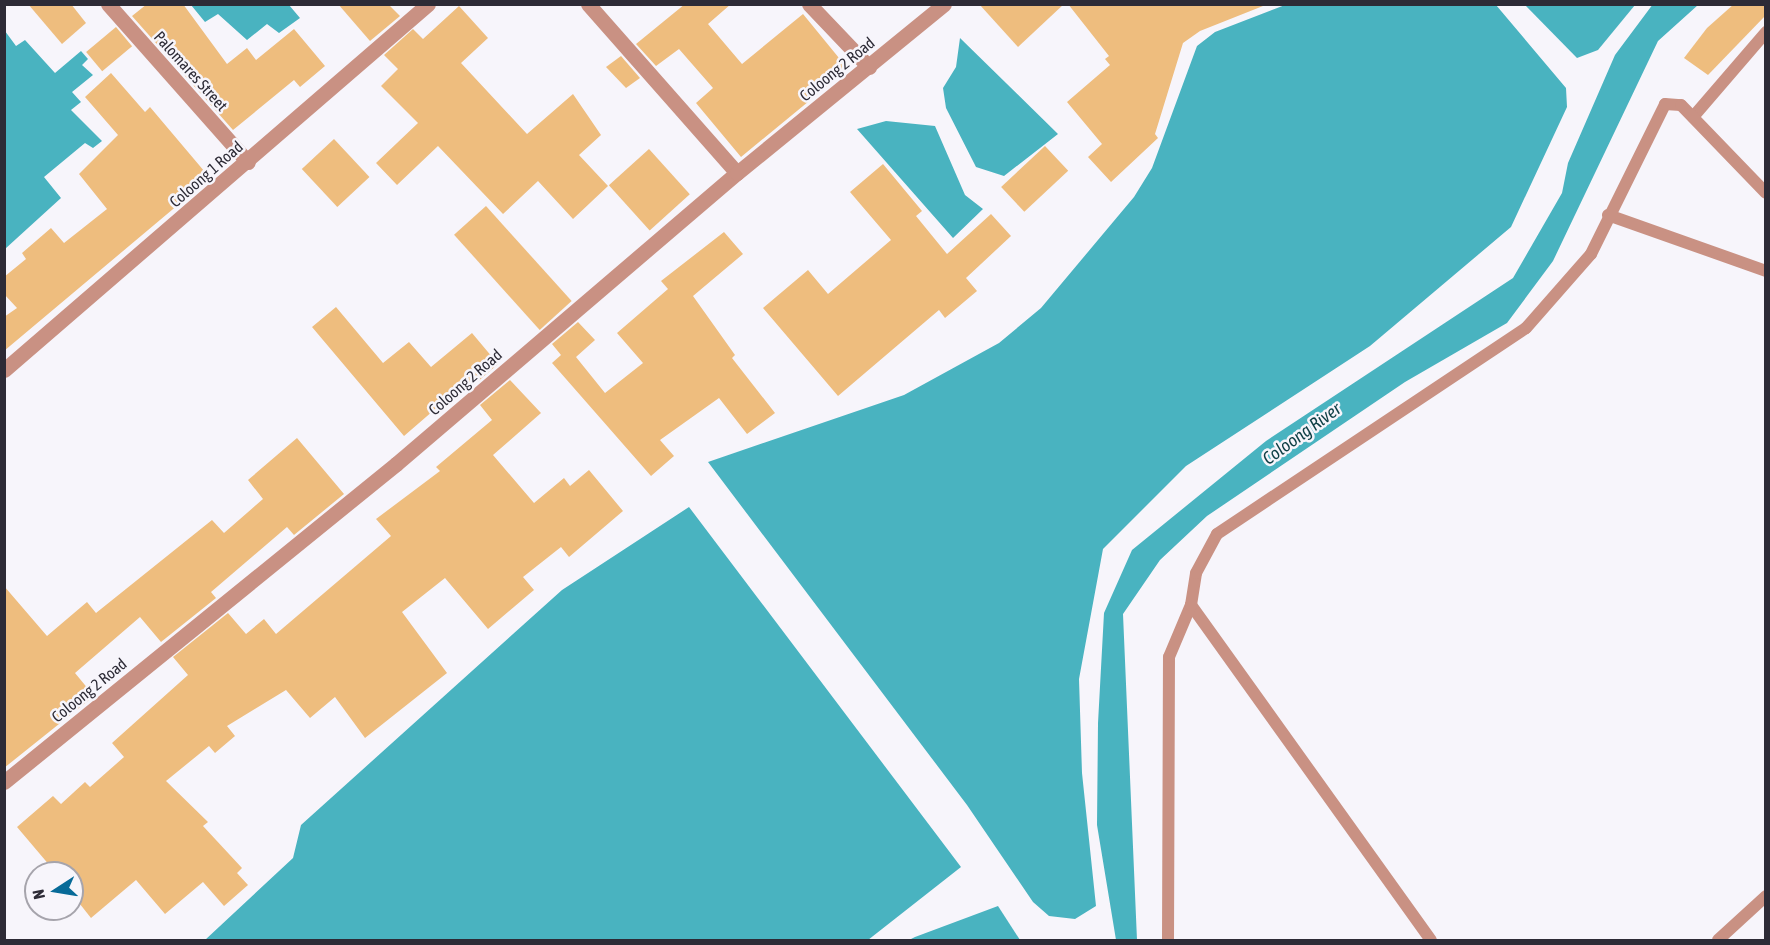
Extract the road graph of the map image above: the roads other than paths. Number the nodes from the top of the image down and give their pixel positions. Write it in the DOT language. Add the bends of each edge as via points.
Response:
graph roads {
  1 [pos="108,4"];
  2 [pos="428,4"];
  3 [pos="588,4"];
  4 [pos="809,4"];
  5 [pos="944,4"];
  6 [pos="1766,32"];
  7 [pos="869,67"];
  8 [pos="1693,117"];
  9 [pos="248,162"];
  10 [pos="736,173"];
  11 [pos="1766,193"];
  12 [pos="1608,215"];
  13 [pos="1766,271"];
  14 [pos="4,370"];
  15 [pos="1191,605"];
  16 [pos="4,782"];
  17 [pos="1766,896"];
  18 [pos="1168,940"];
  19 [pos="1431,940"];
  20 [pos="1718,940"];
  1 -- 9 [label="street, Palomares Street"];
  2 -- 9 [label="street, Coloong 1 Road"];
  3 -- 10 [label="street"];
  4 -- 7 [label="street"];
  5 -- 7 [label="street, Coloong 2 Road"];
  6 -- 8 [label="lane"];
  7 -- 10 [label="street, Coloong 2 Road"];
  8 -- 11 [label="lane"];
  8 -- 12 [label="lane" via="1672,101 1665,104"];
  9 -- 14 [label="street, Coloong 1 Road"];
  10 -- 16 [label="street, Coloong 2 Road" via="396,464"];
  12 -- 13 [label="lane"];
  12 -- 15 [label="lane" via="1591,254 1526,328 1217,534 1196,573"];
  15 -- 18 [label="lane" via="1169,657"];
  15 -- 19 [label="lane"];
  17 -- 20 [label="lane"];
}
